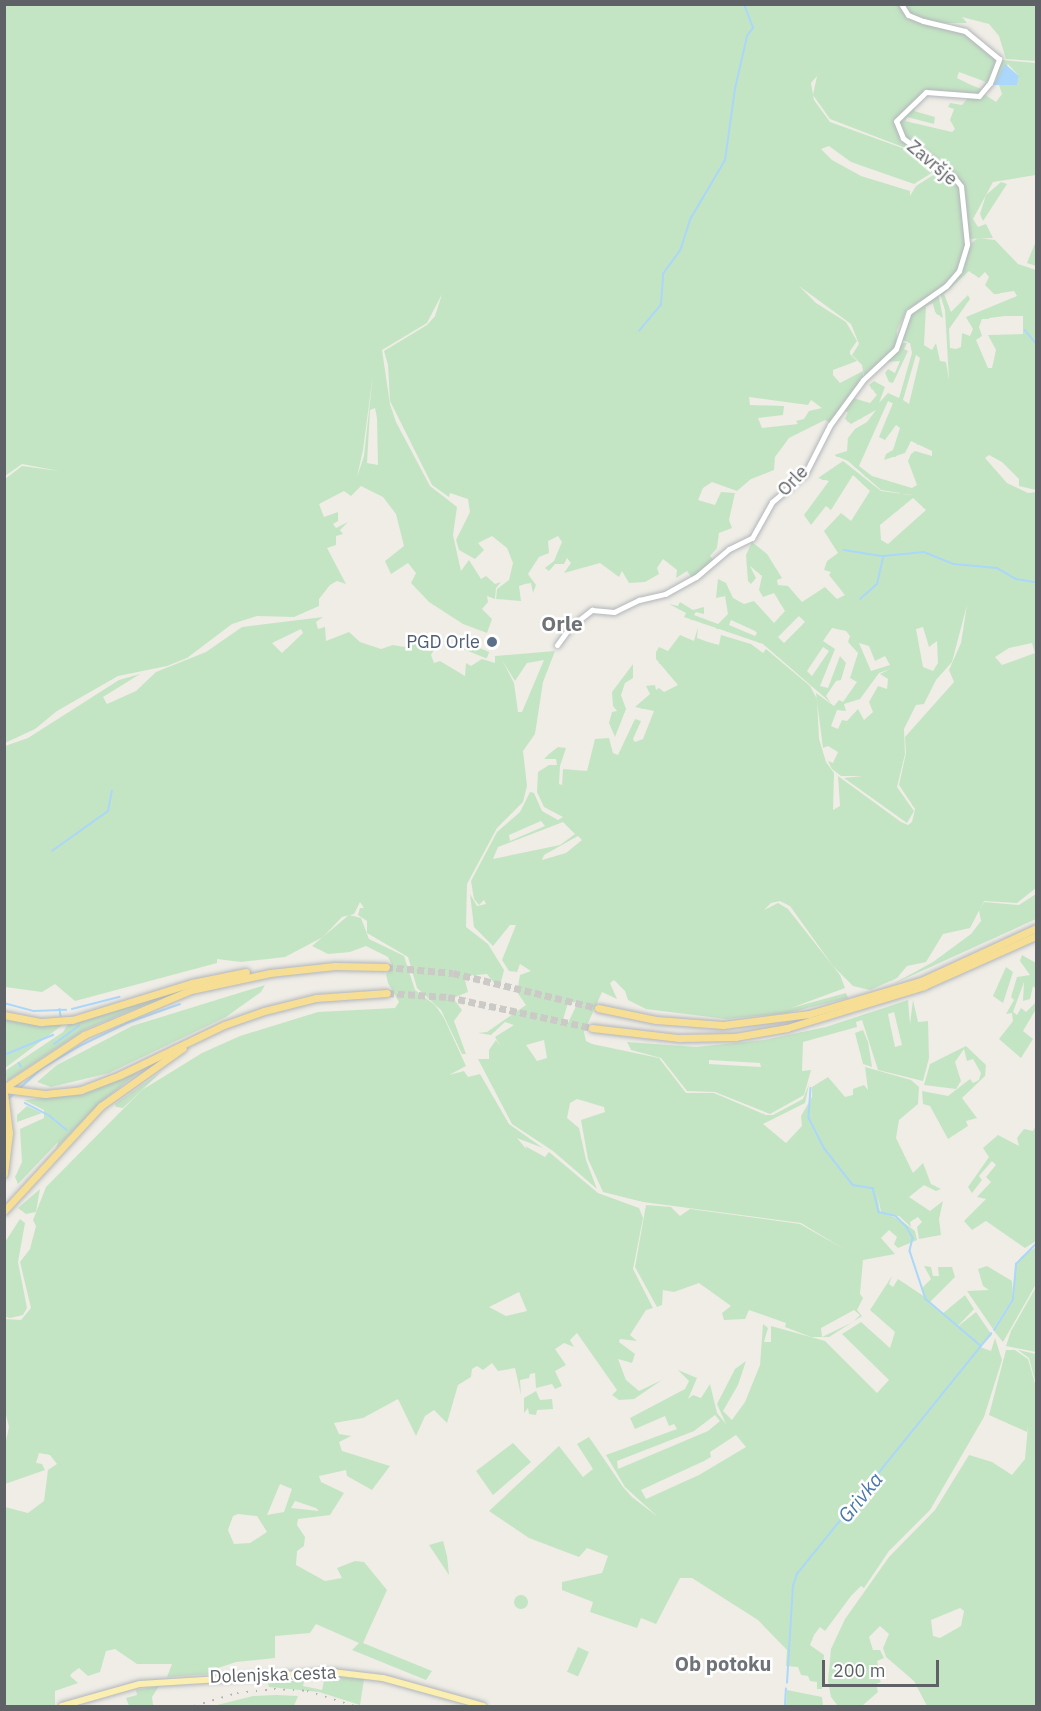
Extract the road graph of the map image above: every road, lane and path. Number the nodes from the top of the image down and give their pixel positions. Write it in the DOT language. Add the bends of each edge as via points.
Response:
graph roads {
  1 [pos="901,4"];
  2 [pos="967,244"];
  3 [pos="557,645"];
  4 [pos="1036,928"];
  5 [pos="1036,936"];
  6 [pos="386,967"];
  7 [pos="270,973"];
  8 [pos="387,993"];
  9 [pos="598,1008"];
  10 [pos="4,1015"];
  11 [pos="224,1025"];
  12 [pos="592,1028"];
  13 [pos="4,1090"];
  14 [pos="5,1171"];
  15 [pos="4,1211"];
  16 [pos="62,1707"];
  17 [pos="483,1707"];
  1 -- 2 [label="street, Završje" via="908,15 966,31 999,58 990,83 979,96 926,92 896,122 903,138 961,186"];
  2 -- 3 [label="street, Orle" via="952,282 909,312 896,349 864,380 830,425 805,474 768,507 756,534 665,594 614,612 592,610 570,627"];
  4 -- 9 [label="highway" via="921,981 801,1016 697,1024"];
  5 -- 12 [label="highway" via="924,986 787,1028 735,1037 679,1038"];
  6 -- 7 [label="highway" via="335,966"];
  7 -- 10 [label="highway" via="206,980 72,1020 41,1022"];
  7 -- 13 [label="highway" via="191,990 121,1017 57,1050"];
  8 -- 11 [label="highway" via="316,998"];
  11 -- 13 [label="highway" via="101,1083 45,1094"];
  11 -- 15 [label="highway" via="157,1064 109,1100"];
  13 -- 14 [label="highway" via="9,1133"];
  16 -- 17 [label="main road, Dolenjska cesta" via="140,1684 332,1672 383,1678"];
}
